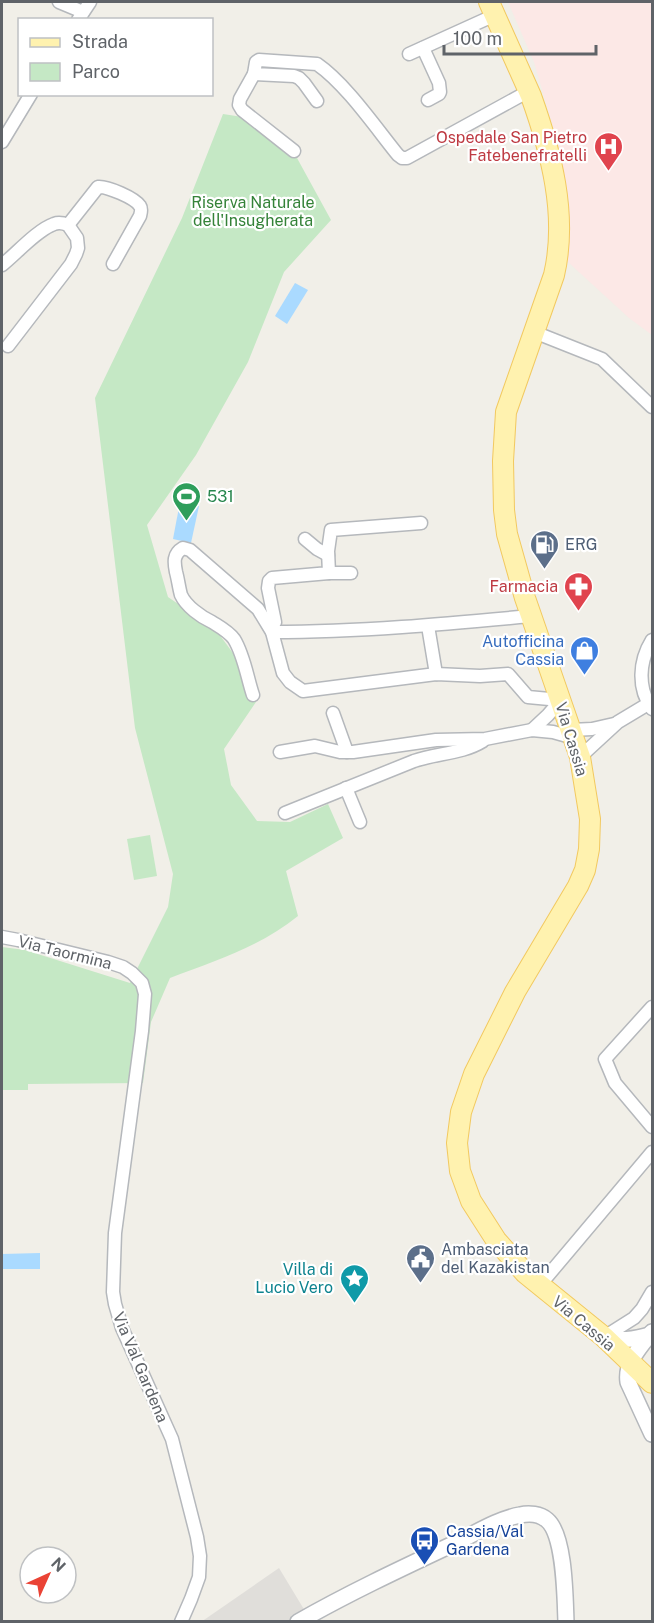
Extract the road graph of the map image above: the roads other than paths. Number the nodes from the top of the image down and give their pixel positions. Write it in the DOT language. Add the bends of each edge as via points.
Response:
graph roads {
  1 [pos="59,2"];
  2 [pos="492,8"];
  3 [pos="84,11"];
  4 [pos="423,48"];
  5 [pos="409,54"];
  6 [pos="254,74"];
  7 [pos="529,92"];
  8 [pos="30,96"];
  9 [pos="428,100"];
  10 [pos="317,101"];
  11 [pos="2,142"];
  12 [pos="294,151"];
  13 [pos="68,225"];
  14 [pos="113,264"];
  15 [pos="2,265"];
  16 [pos="534,332"];
  17 [pos="8,346"];
  18 [pos="652,407"];
  19 [pos="421,523"];
  20 [pos="305,539"];
  21 [pos="328,555"];
  22 [pos="329,573"];
  23 [pos="351,573"];
  24 [pos="531,616"];
  25 [pos="428,626"];
  26 [pos="270,629"];
  27 [pos="652,640"];
  28 [pos="436,674"];
  29 [pos="253,696"];
  30 [pos="560,700"];
  31 [pos="650,707"];
  32 [pos="333,713"];
  33 [pos="618,722"];
  34 [pos="532,730"];
  35 [pos="572,734"];
  36 [pos="485,739"];
  37 [pos="280,752"];
  38 [pos="346,752"];
  39 [pos="580,757"];
  40 [pos="346,788"];
  41 [pos="296,792"];
  42 [pos="302,806"];
  43 [pos="285,813"];
  44 [pos="360,822"];
  45 [pos="2,937"];
  46 [pos="146,998"];
  47 [pos="652,1007"];
  48 [pos="652,1127"];
  49 [pos="652,1152"];
  50 [pos="540,1285"];
  51 [pos="652,1292"];
  52 [pos="604,1337"];
  53 [pos="652,1339"];
  54 [pos="631,1363"];
  55 [pos="652,1383"];
  56 [pos="652,1434"];
  57 [pos="181,1622"];
  58 [pos="298,1622"];
  59 [pos="566,1622"];
  1 -- 3 [label="street"];
  2 -- 4 [label="street"];
  2 -- 7 [label="main road, Via Cassia"];
  4 -- 5 [label="street"];
  4 -- 9 [label="street" via="441,89"];
  6 -- 7 [label="street" via="254,66 260,60 317,64 351,97 402,158"];
  6 -- 10 [label="street" via="299,78"];
  6 -- 12 [label="street" via="239,105"];
  7 -- 16 [label="main road, Via Cassia" via="549,156 559,223 556,266"];
  8 -- 11 [label="street"];
  13 -- 14 [label="street" via="98,187 109,188 137,204 140,216"];
  13 -- 15 [label="street" via="50,226"];
  13 -- 17 [label="street" via="78,242 74,259"];
  16 -- 18 [label="street" via="602,359"];
  16 -- 24 [label="main road, Via Cassia" via="506,412 502,461 506,526"];
  19 -- 21 [label="street" via="332,530"];
  20 -- 21 [label="street"];
  21 -- 22 [label="street"];
  22 -- 23 [label="street"];
  22 -- 26 [label="street" via="272,578 268,588 275,622"];
  24 -- 25 [label="street"];
  24 -- 30 [label="main road, Via Cassia"];
  25 -- 26 [label="street" via="324,632"];
  25 -- 28 [label="street"];
  26 -- 28 [label="street" via="284,673 303,691"];
  26 -- 29 [label="street" via="258,609 190,550 178,551 174,564 182,595 235,641"];
  27 -- 31 [label="street" via="642,669"];
  28 -- 30 [label="street" via="508,674 528,697"];
  30 -- 34 [label="street"];
  30 -- 35 [label="main road, Via Cassia"];
  31 -- 33 [label="street"];
  32 -- 38 [label="street"];
  33 -- 35 [label="street"];
  33 -- 39 [label="street"];
  34 -- 35 [label="street"];
  34 -- 36 [label="street"];
  35 -- 39 [label="main road, Via Cassia"];
  36 -- 38 [label="street" via="436,740"];
  36 -- 40 [label="street" via="468,749 420,759"];
  37 -- 38 [label="street" via="315,746"];
  39 -- 50 [label="main road, Via Cassia" via="591,824 585,870 515,992 474,1074 461,1112 457,1143 462,1180 475,1208 509,1256"];
  40 -- 42 [label="street"];
  40 -- 44 [label="street"];
  41 -- 42 [label="street"];
  42 -- 43 [label="street"];
  45 -- 46 [label="street, Via Taormina" via="123,967 138,977"];
  46 -- 57 [label="street, Via Val Gardena" via="115,1233 113,1292 122,1328 172,1439 197,1537 198,1577"];
  47 -- 48 [label="street" via="605,1059 615,1083"];
  49 -- 50 [label="street"];
  50 -- 52 [label="main road, Via Cassia"];
  51 -- 52 [label="street" via="634,1318"];
  52 -- 53 [label="street"];
  52 -- 54 [label="main road, Via Cassia"];
  53 -- 54 [label="street" via="640,1361"];
  54 -- 55 [label="main road"];
  54 -- 56 [label="street, Via Cassia" via="627,1379"];
  58 -- 59 [label="street" via="488,1527 526,1514 546,1520 555,1531"];
}
